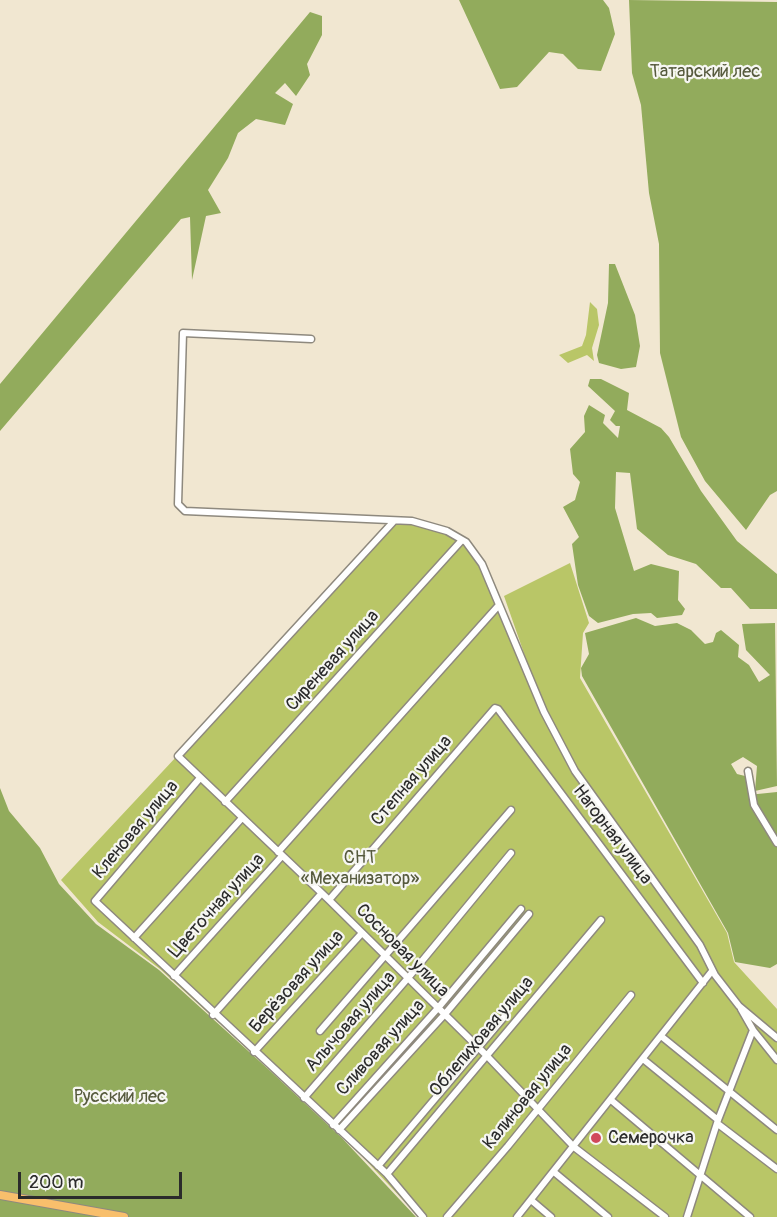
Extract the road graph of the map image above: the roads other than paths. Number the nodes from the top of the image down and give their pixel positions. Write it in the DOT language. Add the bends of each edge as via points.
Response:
graph roads {
  1 [pos="311,339"];
  2 [pos="393,521"];
  3 [pos="462,540"];
  4 [pos="499,605"];
  5 [pos="495,708"];
  6 [pos="748,771"];
  7 [pos="200,778"];
  8 [pos="225,802"];
  9 [pos="512,810"];
  10 [pos="242,818"];
  11 [pos="777,843"];
  12 [pos="511,853"];
  13 [pos="280,854"];
  14 [pos="321,894"];
  15 [pos="329,900"];
  16 [pos="521,909"];
  17 [pos="529,914"];
  18 [pos="601,920"];
  19 [pos="362,933"];
  20 [pos="134,938"];
  21 [pos="386,956"];
  22 [pos="712,971"];
  23 [pos="174,976"];
  24 [pos="408,978"];
  25 [pos="703,983"];
  26 [pos="631,995"];
  27 [pos="739,1006"];
  28 [pos="438,1008"];
  29 [pos="444,1014"];
  30 [pos="213,1015"];
  31 [pos="505,1016"];
  32 [pos="753,1030"];
  33 [pos="320,1031"];
  34 [pos="661,1036"];
  35 [pos="777,1038"];
  36 [pos="478,1047"];
  37 [pos="254,1052"];
  38 [pos="487,1056"];
  39 [pos="643,1059"];
  40 [pos="777,1060"];
  41 [pos="729,1091"];
  42 [pos="304,1098"];
  43 [pos="611,1100"];
  44 [pos="538,1109"];
  45 [pos="718,1122"];
  46 [pos="333,1125"];
  47 [pos="339,1130"];
  48 [pos="777,1130"];
  49 [pos="574,1147"];
  50 [pos="378,1166"];
  51 [pos="777,1169"];
  52 [pos="554,1172"];
  53 [pos="387,1174"];
  54 [pos="701,1176"];
  55 [pos="0,1195"];
  56 [pos="531,1200"];
  57 [pos="124,1217"];
  58 [pos="423,1217"];
  59 [pos="447,1217"];
  60 [pos="517,1217"];
  61 [pos="551,1217"];
  62 [pos="608,1217"];
  63 [pos="665,1217"];
  64 [pos="687,1217"];
  65 [pos="750,1217"];
  1 -- 2 [label="street" via="183,333 178,504 185,511"];
  2 -- 3 [label="street" via="430,525"];
  2 -- 7 [label="street, Сосновая улица" via="178,756"];
  3 -- 4 [label="street" via="482,564"];
  3 -- 8 [label="street, Сиреневая улица"];
  4 -- 13 [label="street, Цветочная улица"];
  4 -- 22 [label="street" via="575,771 700,945"];
  5 -- 15 [label="street, Степная улица"];
  5 -- 25 [label="street, Нагорная улица" via="502,712"];
  6 -- 11 [label="street" via="754,805"];
  7 -- 8 [label="street, Сосновая улица"];
  7 -- 20 [label="street, Кленовая улица" via="94,901"];
  8 -- 10 [label="street, Сосновая улица"];
  9 -- 21 [label="street"];
  10 -- 13 [label="street, Сосновая улица"];
  10 -- 20 [label="street"];
  12 -- 24 [label="street, Алычовая улица"];
  13 -- 14 [label="street, Сосновая улица"];
  13 -- 23 [label="street, Цветочная улица"];
  14 -- 15 [label="street, Сосновая улица"];
  14 -- 30 [label="street"];
  15 -- 19 [label="street, Сосновая улица"];
  16 -- 28 [label="street, Сливовая улица"];
  17 -- 29 [label="street"];
  18 -- 38 [label="street, Облепиховая улица"];
  19 -- 21 [label="street, Сосновая улица"];
  19 -- 37 [label="street, Берёзовая улица"];
  20 -- 23 [label="street"];
  21 -- 24 [label="street, Сосновая улица"];
  21 -- 33 [label="street"];
  22 -- 25 [label="street"];
  22 -- 27 [label="street"];
  23 -- 30 [label="street"];
  24 -- 28 [label="street, Сосновая улица"];
  24 -- 42 [label="street, Алычовая улица"];
  25 -- 34 [label="street"];
  26 -- 44 [label="street, Калиновая улица"];
  27 -- 32 [label="street"];
  27 -- 35 [label="street"];
  28 -- 29 [label="street, Сосновая улица"];
  28 -- 46 [label="street, Сливовая улица"];
  29 -- 36 [label="street, Сосновая улица"];
  29 -- 47 [label="street"];
  30 -- 37 [label="street"];
  31 -- 36 [label="street"];
  32 -- 40 [label="street"];
  32 -- 41 [label="street"];
  34 -- 39 [label="street"];
  34 -- 41 [label="street"];
  36 -- 38 [label="street, Сосновая улица"];
  36 -- 50 [label="street"];
  37 -- 42 [label="street"];
  38 -- 44 [label="street, Сосновая улица"];
  38 -- 53 [label="street, Облепиховая улица"];
  39 -- 43 [label="street"];
  39 -- 45 [label="street"];
  41 -- 45 [label="street"];
  41 -- 48 [label="street"];
  42 -- 46 [label="street"];
  43 -- 49 [label="street"];
  43 -- 54 [label="street"];
  44 -- 49 [label="street, Сосновая улица"];
  44 -- 59 [label="street, Калиновая улица"];
  45 -- 51 [label="street"];
  45 -- 54 [label="street"];
  46 -- 47 [label="street"];
  47 -- 50 [label="street"];
  49 -- 52 [label="street"];
  49 -- 63 [label="street, Сосновая улица"];
  50 -- 53 [label="street"];
  52 -- 56 [label="street"];
  52 -- 62 [label="street"];
  53 -- 58 [label="street"];
  54 -- 64 [label="street"];
  54 -- 65 [label="street"];
  55 -- 57 [label="main road"];
  56 -- 60 [label="street"];
  56 -- 61 [label="street"];
}
